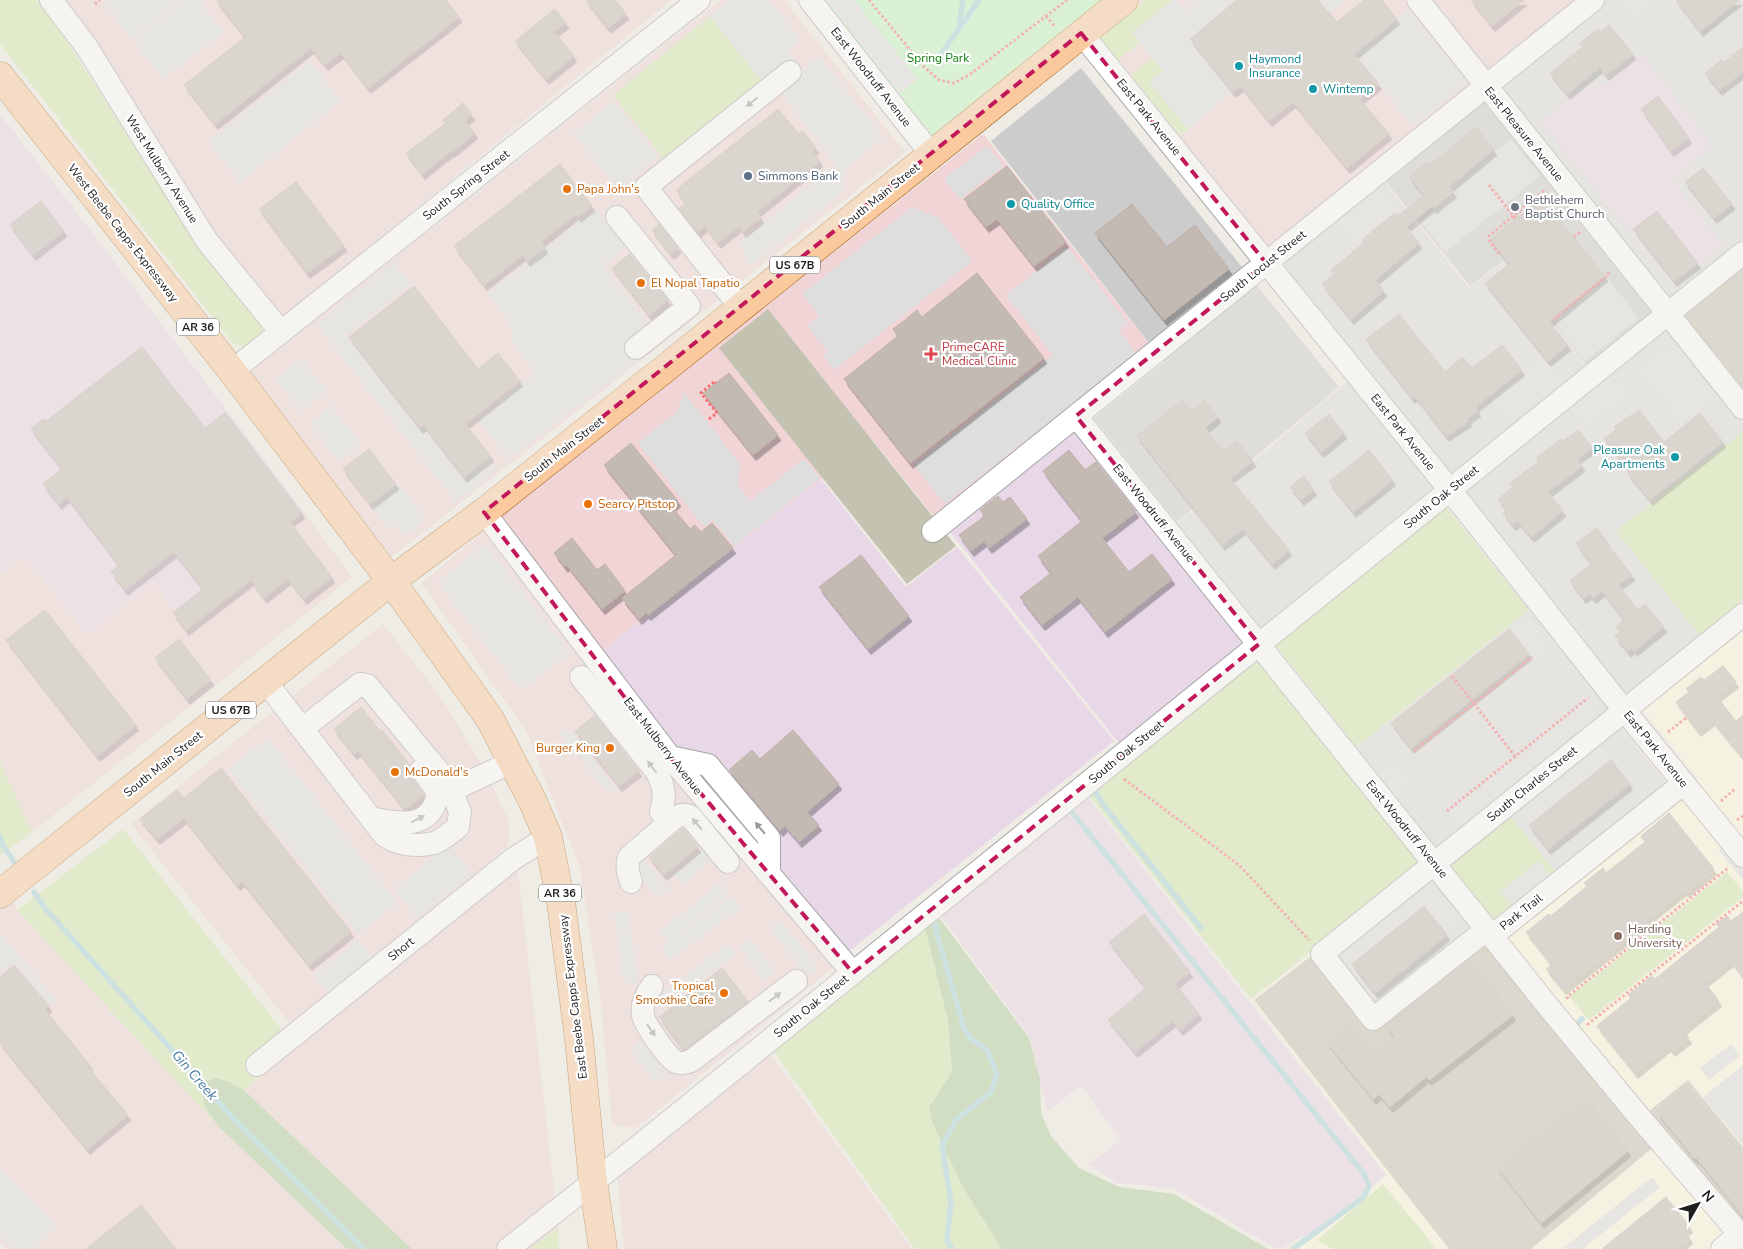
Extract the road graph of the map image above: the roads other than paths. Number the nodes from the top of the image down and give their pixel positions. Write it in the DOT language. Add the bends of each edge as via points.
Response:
graph roads {
  1 [pos="51,0"];
  2 [pos="699,0"];
  3 [pos="810,0"];
  4 [pos="1124,0"];
  5 [pos="1418,0"];
  6 [pos="1593,0"];
  7 [pos="1082,33"];
  8 [pos="790,72"];
  9 [pos="0,76"];
  10 [pos="1485,86"];
  11 [pos="932,155"];
  12 [pos="617,217"];
  13 [pos="1743,253"];
  14 [pos="1266,263"];
  15 [pos="741,308"];
  16 [pos="1668,314"];
  17 [pos="281,332"];
  18 [pos="636,348"];
  19 [pos="232,371"];
  20 [pos="1743,408"];
  21 [pos="1076,416"];
  22 [pos="1450,490"];
  23 [pos="484,512"];
  24 [pos="933,531"];
  25 [pos="391,581"];
  26 [pos="1743,615"];
  27 [pos="1259,644"];
  28 [pos="581,677"];
  29 [pos="266,682"];
  30 [pos="354,688"];
  31 [pos="1624,710"];
  32 [pos="302,729"];
  33 [pos="512,762"];
  34 [pos="1684,783"];
  35 [pos="452,790"];
  36 [pos="661,812"];
  37 [pos="371,818"];
  38 [pos="548,837"];
  39 [pos="1736,861"];
  40 [pos="728,862"];
  41 [pos="1434,863"];
  42 [pos="631,882"];
  43 [pos="0,894"];
  44 [pos="1489,932"];
  45 [pos="1322,954"];
  46 [pos="852,973"];
  47 [pos="796,981"];
  48 [pos="652,986"];
  49 [pos="257,1065"];
  50 [pos="593,1182"];
  51 [pos="1741,1236"];
  52 [pos="508,1249"];
  53 [pos="603,1249"];
  54 [pos="1722,1249"];
  1 -- 17 [label="street, West Mulberry Avenue" via="86,46 207,241"];
  2 -- 17 [label="street, South Spring Street"];
  3 -- 11 [label="street, East Woodruff Avenue"];
  4 -- 7 [label="main road, South Main Street / US 67B"];
  5 -- 10 [label="street, East Pleasure Avenue"];
  6 -- 10 [label="street, South Locust Street"];
  7 -- 11 [label="main road, South Main Street / US 67B"];
  7 -- 14 [label="street, East Park Avenue"];
  8 -- 15 [label="street, one-way" via="652,182 717,267"];
  9 -- 19 [label="main road, West Beebe Capps Expressway / AR 36"];
  10 -- 14 [label="street, South Locust Street"];
  10 -- 16 [label="street, East Pleasure Avenue"];
  11 -- 15 [label="main road, South Main Street / US 67B"];
  12 -- 18 [label="street" via="689,306"];
  13 -- 16 [label="street, South Oak Street"];
  14 -- 21 [label="street, South Locust Street"];
  14 -- 22 [label="street, East Park Avenue"];
  15 -- 23 [label="main road, South Main Street / US 67B"];
  16 -- 20 [label="street, East Pleasure Avenue"];
  16 -- 22 [label="street, South Oak Street"];
  17 -- 19 [label="street, South Spring Street"];
  19 -- 25 [label="main road, West Beebe Capps Expressway / AR 36"];
  21 -- 24 [label="street, South Locust Street"];
  21 -- 27 [label="street, East Woodruff Avenue"];
  22 -- 27 [label="street, South Oak Street"];
  22 -- 31 [label="street, East Park Avenue"];
  23 -- 25 [label="main road, South Main Street / US 67B"];
  23 -- 46 [label="street, East Mulberry Avenue" via="670,757"];
  25 -- 29 [label="main road, South Main Street / US 67B"];
  25 -- 33 [label="main road, East Beebe Capps Expressway / AR 36" via="490,720"];
  26 -- 31 [label="street, South Charles Street"];
  27 -- 41 [label="street, East Woodruff Avenue"];
  27 -- 46 [label="street, South Oak Street"];
  36 -- 28 [label="street, one-way" via="665,794 656,771"];
  29 -- 32 [label="street"];
  29 -- 43 [label="main road, South Main Street / US 67B"];
  30 -- 32 [label="street"];
  30 -- 35 [label="street" via="360,684 372,690"];
  37 -- 30 [label="street, one-way" via="414,823 428,813 438,792"];
  31 -- 34 [label="street, East Park Avenue"];
  31 -- 41 [label="street, South Charles Street"];
  32 -- 37 [label="street"];
  33 -- 35 [label="street"];
  33 -- 38 [label="main road, East Beebe Capps Expressway / AR 36"];
  34 -- 39 [label="street, East Park Avenue"];
  34 -- 44 [label="street, Park Trail" via="1498,931"];
  35 -- 37 [label="street" via="460,812 458,826 436,842 411,845 394,842"];
  38 -- 49 [label="street, Short" via="513,859"];
  38 -- 50 [label="main road, East Beebe Capps Expressway / AR 36" via="562,902"];
  40 -- 42 [label="street, one-way" via="684,813 630,857 627,862"];
  41 -- 44 [label="street, East Woodruff Avenue"];
  41 -- 45 [label="street, South Charles Street"];
  44 -- 45 [label="street, Park Trail" via="1481,934 1373,1019"];
  44 -- 51 [label="street, East Woodruff Avenue" via="1598,1068"];
  46 -- 50 [label="street, South Oak Street"];
  48 -- 47 [label="street, one-way" via="646,995 643,1015 670,1057 684,1064"];
  50 -- 52 [label="street, South Oak Street"];
  50 -- 53 [label="main road, East Beebe Capps Expressway / AR 36"];
  51 -- 54 [label="street"];
}
